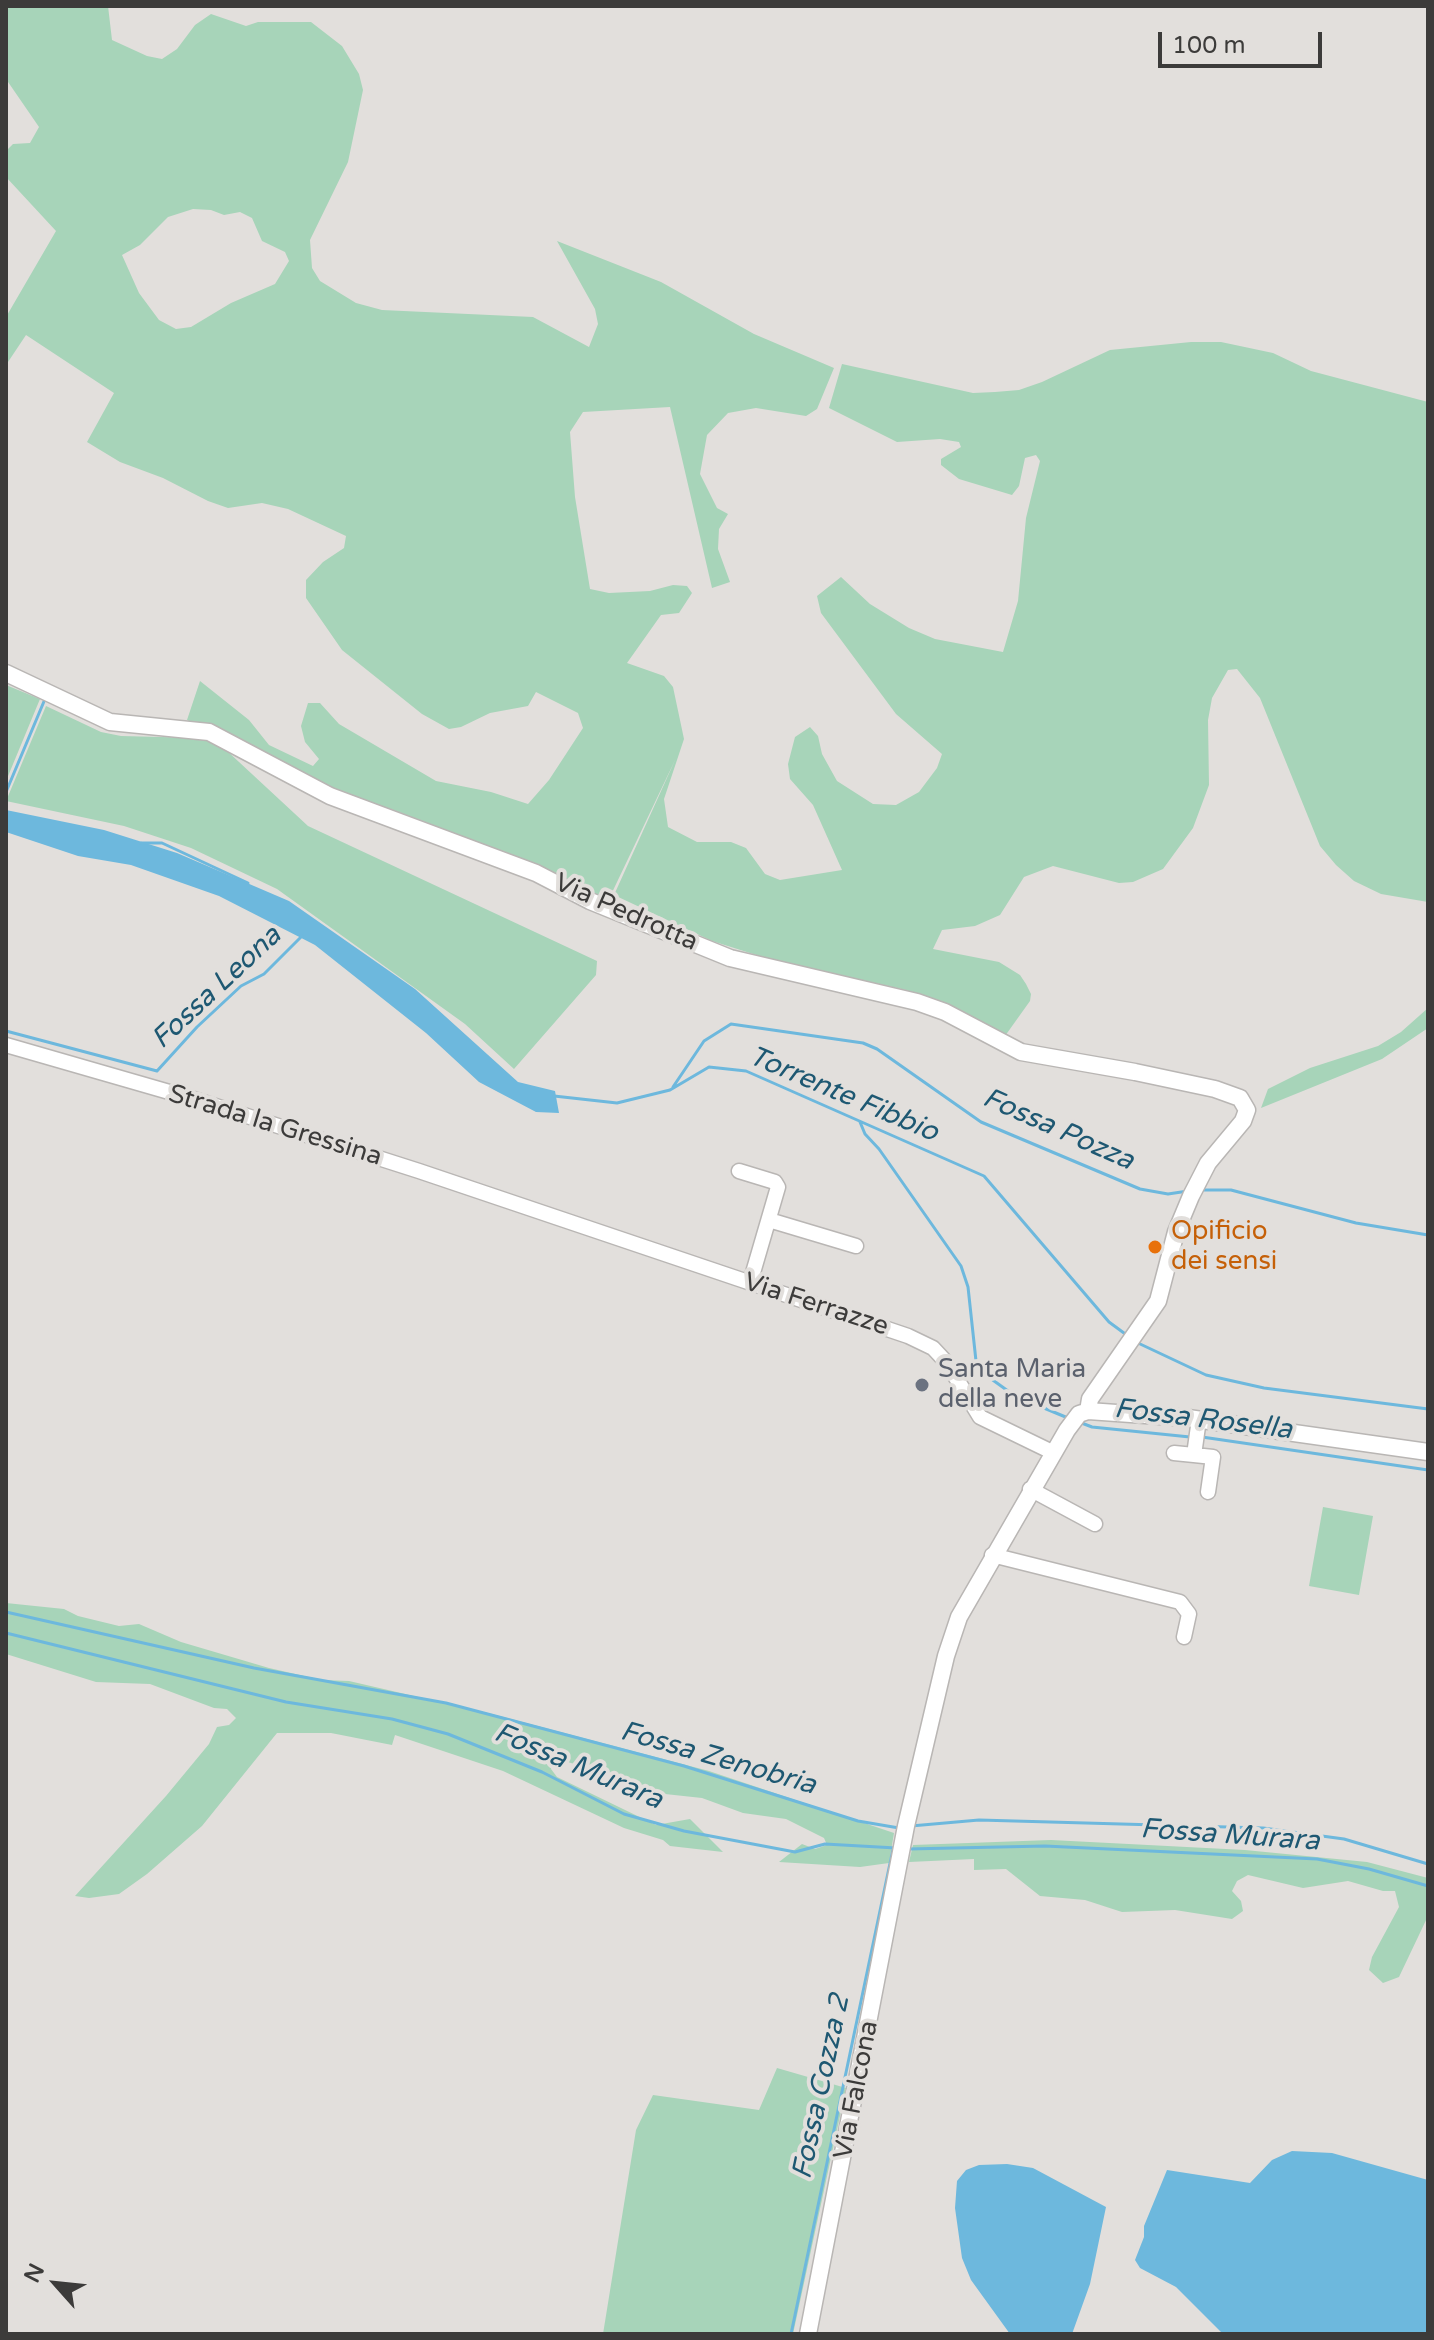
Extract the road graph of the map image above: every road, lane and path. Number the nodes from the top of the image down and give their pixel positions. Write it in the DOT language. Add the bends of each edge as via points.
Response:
graph roads {
  1 [pos="6,673"];
  2 [pos="6,1045"];
  3 [pos="739,1171"];
  4 [pos="541,1214"];
  5 [pos="769,1220"];
  6 [pos="856,1246"];
  7 [pos="750,1283"];
  8 [pos="1084,1412"];
  9 [pos="1197,1438"];
  10 [pos="1052,1452"];
  11 [pos="1428,1452"];
  12 [pos="1174,1453"];
  13 [pos="1030,1489"];
  14 [pos="1208,1492"];
  15 [pos="1095,1524"];
  16 [pos="992,1555"];
  17 [pos="1184,1637"];
  18 [pos="808,2334"];
  1 -- 8 [label="street, Via Pedrotta" via="110,722 209,732 330,796 536,873 730,958 917,1002 1021,1052 1240,1098 1247,1110 1243,1121 1208,1163 1194,1190 1176,1232 1158,1301"];
  2 -- 4 [label="street, Strada la Gressina" via="197,1100"];
  3 -- 5 [label="street" via="775,1182"];
  4 -- 7 [label="street, Via Ferrazze"];
  5 -- 6 [label="street"];
  5 -- 7 [label="street"];
  7 -- 10 [label="street, Via Ferrazze" via="933,1348 980,1417"];
  8 -- 9 [label="street"];
  8 -- 10 [label="street"];
  9 -- 11 [label="street"];
  9 -- 12 [label="street"];
  9 -- 14 [label="street" via="1213,1457"];
  10 -- 13 [label="street"];
  13 -- 15 [label="street"];
  13 -- 16 [label="street"];
  16 -- 17 [label="street" via="1180,1602 1189,1614"];
  16 -- 18 [label="street, Via Falcona" via="959,1617 946,1656 904,1841"];
}
